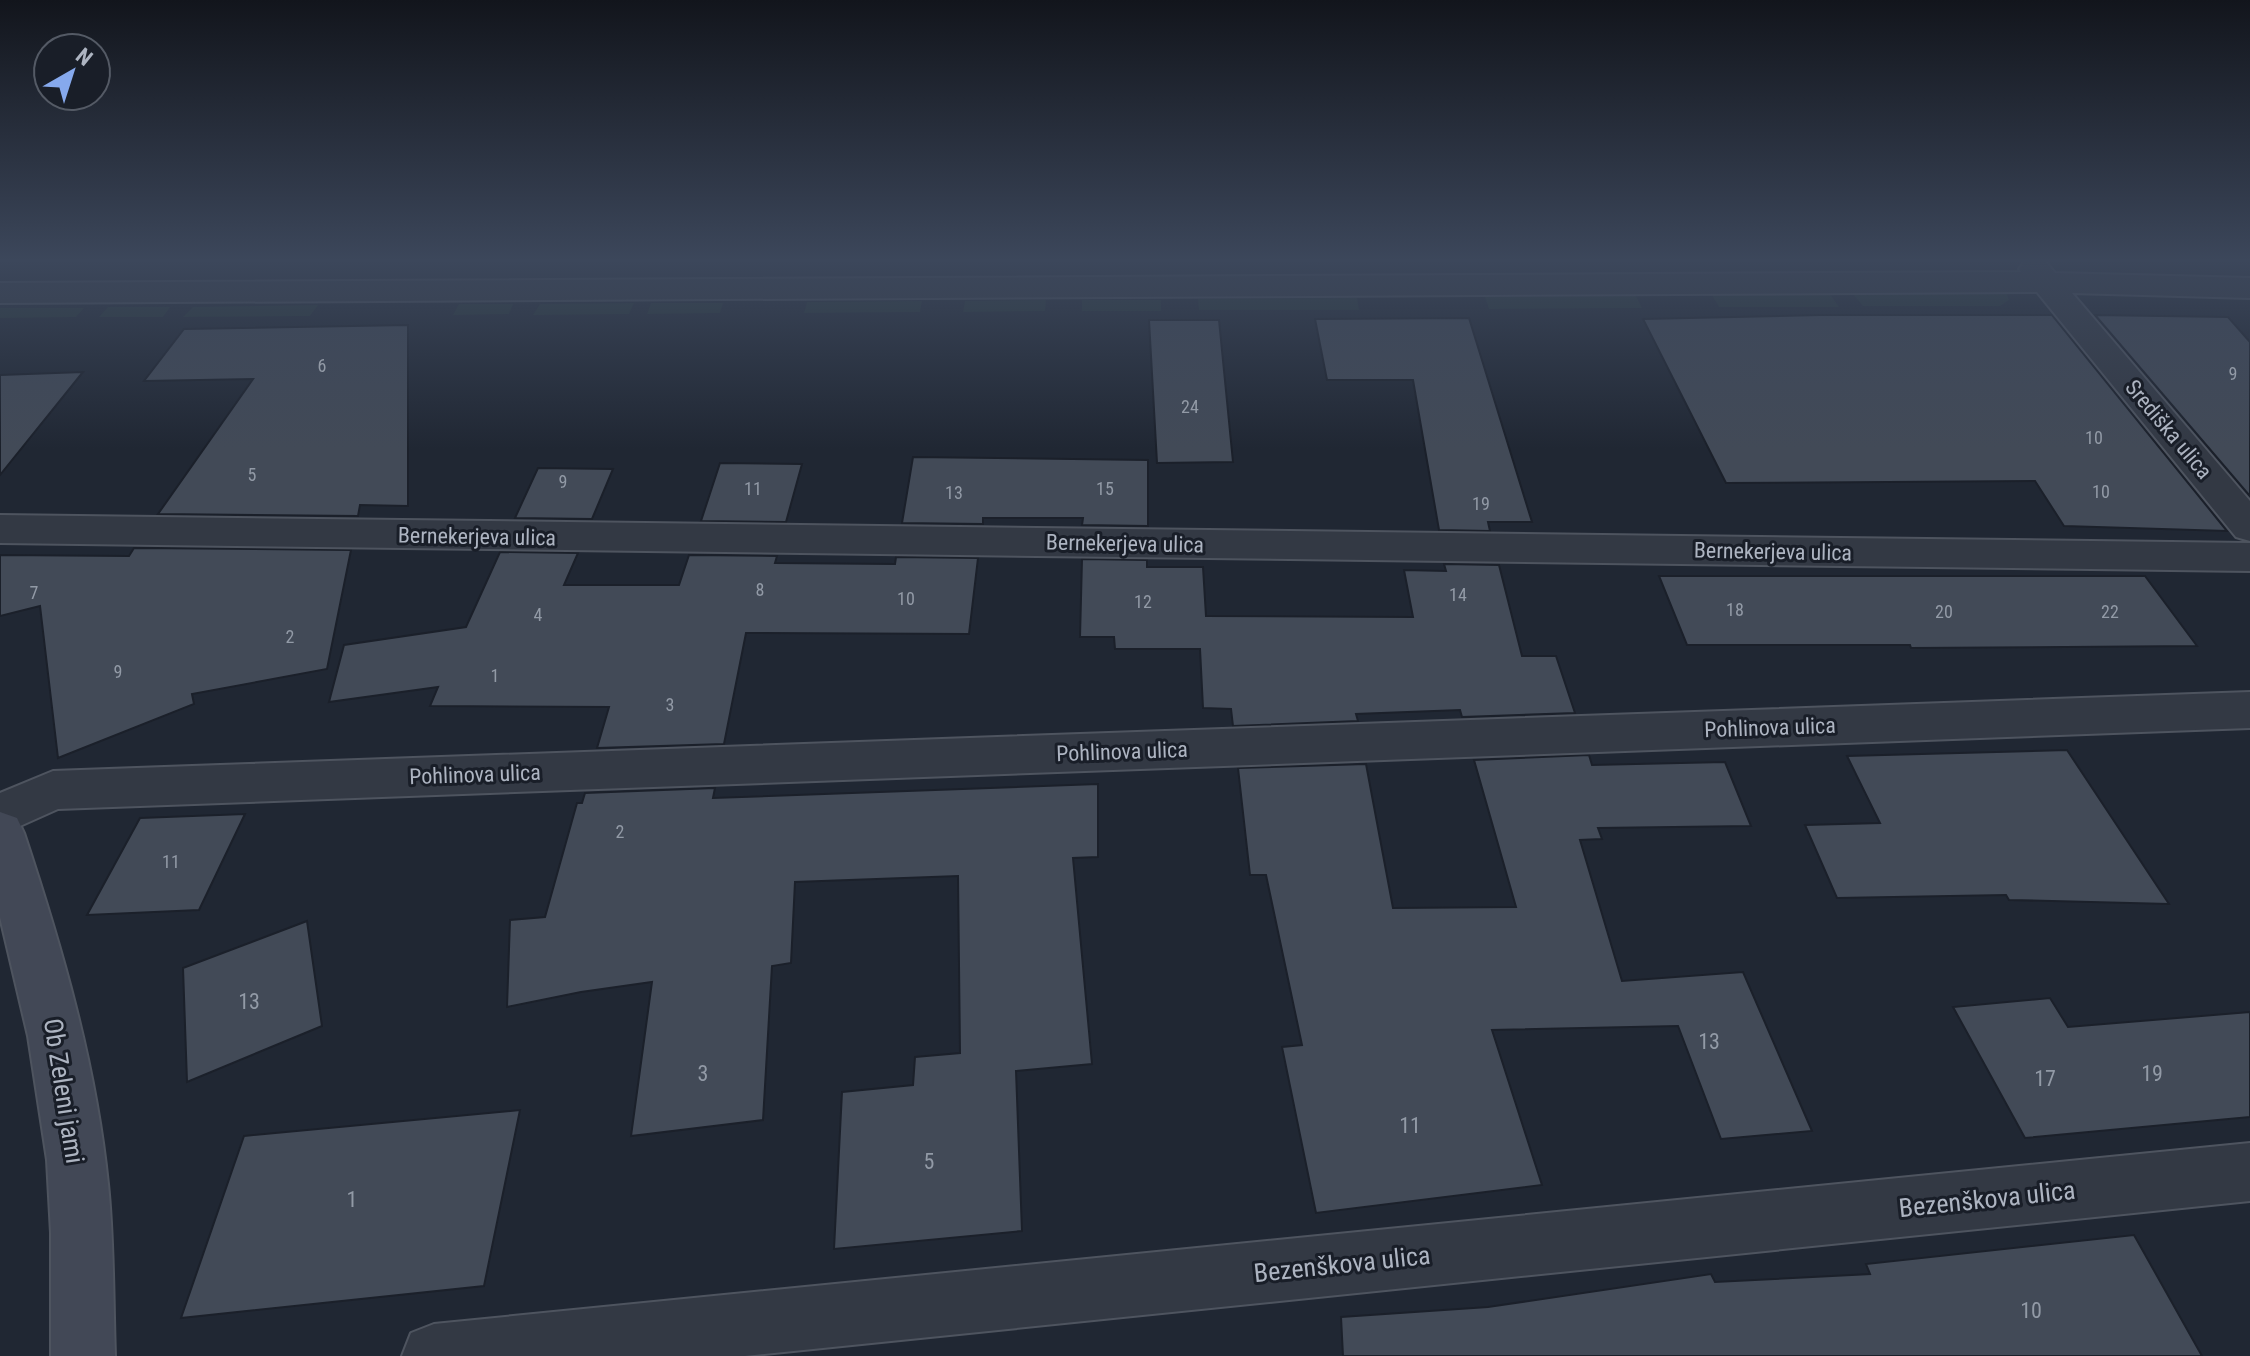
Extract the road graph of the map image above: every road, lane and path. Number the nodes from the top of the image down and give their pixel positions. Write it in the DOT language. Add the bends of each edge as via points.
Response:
graph roads {
  1 [pos="2080,322"];
  2 [pos="2250,527"];
  3 [pos="0,529"];
  4 [pos="2250,557"];
  5 [pos="2250,710"];
  6 [pos="0,815"];
  7 [pos="0,833"];
  8 [pos="2250,1172"];
  9 [pos="83,1356"];
  10 [pos="434,1356"];
  1 -- 2 [label="street, Središka ulica"];
  3 -- 4 [label="street, Bernekerjeva ulica"];
  5 -- 6 [label="street, Pohlinova ulica" via="53,790"];
  7 -- 9 [label="street, Ob Zeleni jami" via="59,1046 77,1163"];
  8 -- 10 [label="street, Bezenškova ulica"];
}
